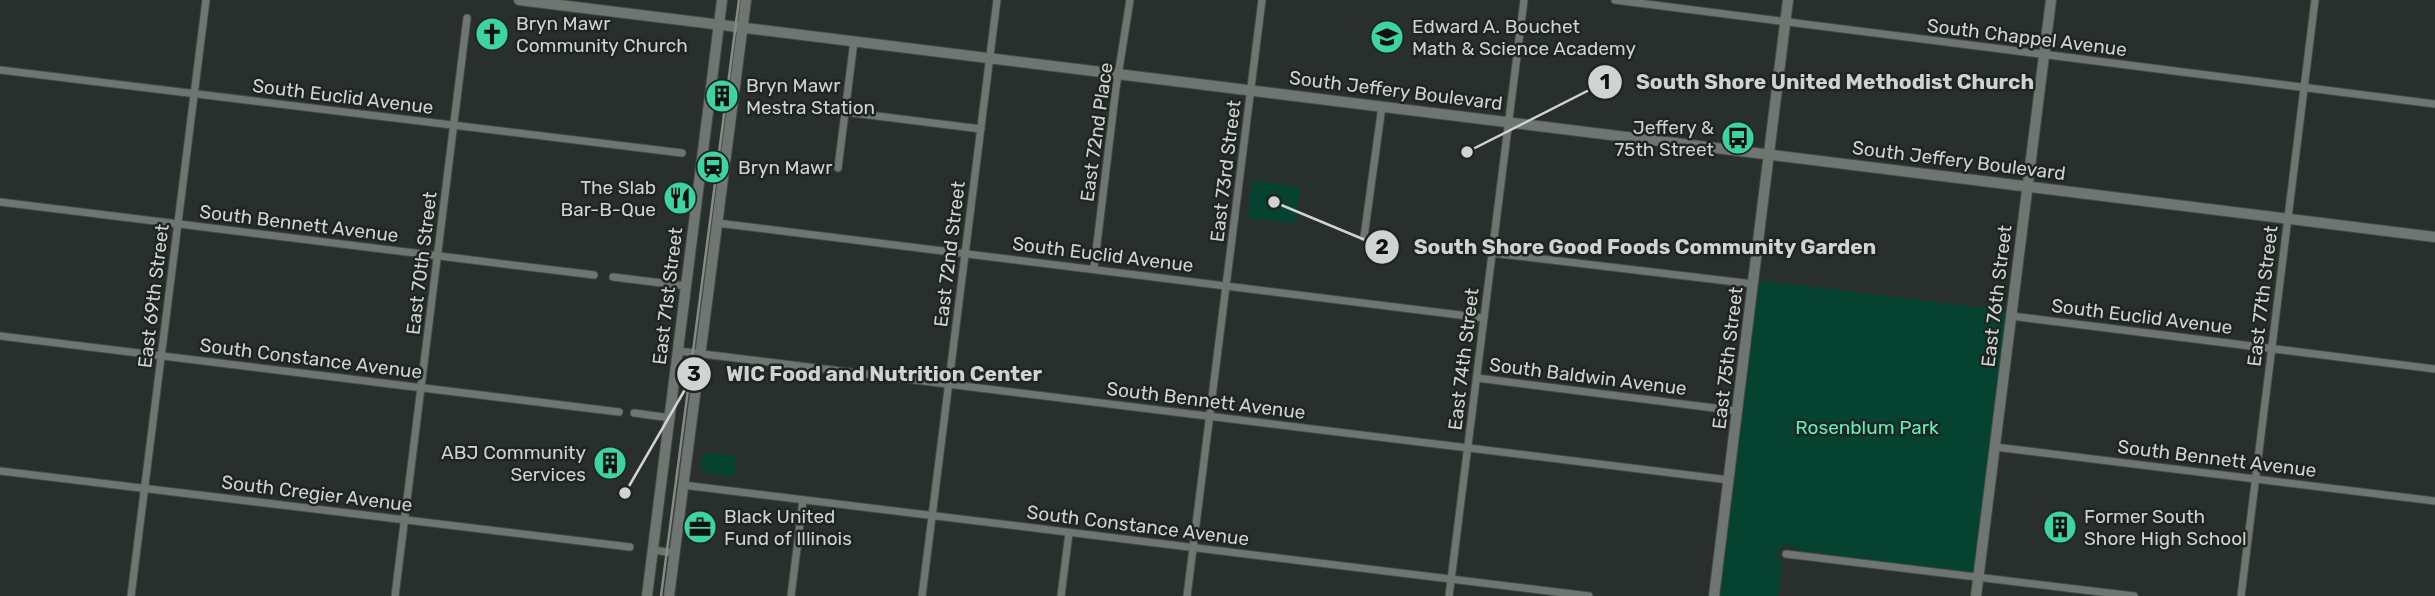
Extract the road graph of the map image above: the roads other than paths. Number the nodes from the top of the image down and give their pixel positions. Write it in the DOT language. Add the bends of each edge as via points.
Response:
graph roads {
  1 [pos="206,0"];
  2 [pos="519,0"];
  3 [pos="722,0"];
  4 [pos="746,0"];
  5 [pos="997,0"];
  6 [pos="1130,0"];
  7 [pos="1262,0"];
  8 [pos="1524,0"];
  9 [pos="1615,0"];
  10 [pos="1788,0"];
  11 [pos="2051,0"];
  12 [pos="2315,0"];
  13 [pos="467,18"];
  14 [pos="1785,22"];
  15 [pos="718,24"];
  16 [pos="743,27"];
  17 [pos="854,41"];
  18 [pos="2044,55"];
  19 [pos="990,57"];
  20 [pos="0,70"];
  21 [pos="1119,73"];
  22 [pos="2304,87"];
  23 [pos="1251,89"];
  24 [pos="194,93"];
  25 [pos="2435,104"];
  26 [pos="1382,106"];
  27 [pos="845,112"];
  28 [pos="1509,121"];
  29 [pos="454,125"];
  30 [pos="981,129"];
  31 [pos="682,153"];
  32 [pos="1769,154"];
  33 [pos="838,168"];
  34 [pos="2028,186"];
  35 [pos="0,202"];
  36 [pos="2287,218"];
  37 [pos="717,223"];
  38 [pos="178,224"];
  39 [pos="1364,237"];
  40 [pos="2435,237"];
  41 [pos="1492,253"];
  42 [pos="965,254"];
  43 [pos="437,256"];
  44 [pos="1094,268"];
  45 [pos="594,275"];
  46 [pos="613,276"];
  47 [pos="1754,284"];
  48 [pos="1226,285"];
  49 [pos="686,286"];
  50 [pos="2011,316"];
  51 [pos="1484,318"];
  52 [pos="0,336"];
  53 [pos="2272,348"];
  54 [pos="678,351"];
  55 [pos="161,355"];
  56 [pos="701,355"];
  57 [pos="2435,369"];
  58 [pos="1477,378"];
  59 [pos="949,384"];
  60 [pos="421,387"];
  61 [pos="1738,411"];
  62 [pos="619,412"];
  63 [pos="634,413"];
  64 [pos="1210,416"];
  65 [pos="671,418"];
  66 [pos="1995,447"];
  67 [pos="1468,449"];
  68 [pos="0,471"];
  69 [pos="2256,479"];
  70 [pos="1729,481"];
  71 [pos="683,485"];
  72 [pos="145,488"];
  73 [pos="803,500"];
  74 [pos="2435,501"];
  75 [pos="932,516"];
  76 [pos="404,519"];
  77 [pos="1069,533"];
  78 [pos="630,547"];
  79 [pos="1193,548"];
  80 [pos="653,550"];
  81 [pos="674,553"];
  82 [pos="1786,554"];
  83 [pos="1979,577"];
  84 [pos="1451,580"];
  85 [pos="131,596"];
  86 [pos="395,596"];
  87 [pos="648,596"];
  88 [pos="669,596"];
  89 [pos="791,596"];
  90 [pos="922,596"];
  91 [pos="1061,596"];
  92 [pos="1187,596"];
  93 [pos="1449,596"];
  94 [pos="1589,596"];
  95 [pos="1714,596"];
  96 [pos="1976,596"];
  97 [pos="2134,596"];
  98 [pos="2241,596"];
  1 -- 24 [label="street, East 69th Street"];
  2 -- 15 [label="street, South Jeffery Boulevard"];
  3 -- 15 [label="street, East 71st Street"];
  4 -- 16 [label="street, East 71st Street"];
  5 -- 19 [label="street, East 72nd Street"];
  6 -- 21 [label="street, East 72nd Place"];
  7 -- 23 [label="street, East 73rd Street"];
  8 -- 28 [label="street, East 74th Street"];
  9 -- 14 [label="street, South Chappel Avenue"];
  10 -- 14 [label="street, East 75th Street"];
  11 -- 18 [label="street, East 76th Street"];
  12 -- 22 [label="street, East 77th Street"];
  13 -- 29 [label="street, East 70th Street"];
  14 -- 18 [label="street, South Chappel Avenue"];
  14 -- 32 [label="street, East 75th Street"];
  15 -- 16 [label="street, South Jeffery Boulevard"];
  15 -- 49 [label="street, East 71st Street"];
  16 -- 17 [label="street, South Jeffery Boulevard"];
  16 -- 37 [label="street, East 71st Street"];
  17 -- 19 [label="street, South Jeffery Boulevard"];
  17 -- 27 [label="street"];
  18 -- 22 [label="street, South Chappel Avenue"];
  18 -- 34 [label="street, East 76th Street"];
  19 -- 21 [label="street, South Jeffery Boulevard"];
  19 -- 30 [label="street, East 72nd Street"];
  20 -- 24 [label="street, South Euclid Avenue"];
  21 -- 23 [label="street, South Jeffery Boulevard"];
  21 -- 44 [label="street, East 72nd Place"];
  22 -- 25 [label="street, South Chappel Avenue"];
  22 -- 36 [label="street, East 77th Street"];
  23 -- 26 [label="street, South Jeffery Boulevard"];
  23 -- 48 [label="street, East 73rd Street"];
  24 -- 29 [label="street, South Euclid Avenue"];
  24 -- 38 [label="street, East 69th Street"];
  26 -- 28 [label="street, South Jeffery Boulevard"];
  26 -- 39 [label="street"];
  27 -- 30 [label="street"];
  27 -- 33 [label="street"];
  28 -- 32 [label="street, South Jeffery Boulevard"];
  28 -- 41 [label="street, East 74th Street"];
  29 -- 31 [label="street, South Euclid Avenue"];
  29 -- 43 [label="street, East 70th Street"];
  30 -- 42 [label="street, East 72nd Street"];
  32 -- 34 [label="street, South Jeffery Boulevard"];
  32 -- 47 [label="street, East 75th Street"];
  34 -- 36 [label="street, South Jeffery Boulevard"];
  34 -- 50 [label="street, East 76th Street"];
  35 -- 38 [label="street, South Bennett Avenue"];
  36 -- 40 [label="street, South Jeffery Boulevard"];
  36 -- 53 [label="street, East 77th Street"];
  37 -- 42 [label="street, South Euclid Avenue"];
  37 -- 56 [label="street, East 71st Street"];
  38 -- 43 [label="street, South Bennett Avenue"];
  38 -- 55 [label="street, East 69th Street"];
  41 -- 47 [label="street"];
  41 -- 51 [label="street, East 74th Street"];
  42 -- 44 [label="street, South Euclid Avenue"];
  42 -- 59 [label="street, East 72nd Street"];
  43 -- 45 [label="street, South Bennett Avenue"];
  43 -- 60 [label="street, East 70th Street"];
  44 -- 48 [label="street, South Euclid Avenue"];
  46 -- 49 [label="street"];
  47 -- 61 [label="street, East 75th Street"];
  48 -- 51 [label="street, South Euclid Avenue"];
  48 -- 64 [label="street, East 73rd Street"];
  49 -- 54 [label="street, East 71st Street"];
  50 -- 53 [label="street, South Euclid Avenue"];
  50 -- 66 [label="street, East 76th Street"];
  51 -- 58 [label="street, East 74th Street"];
  52 -- 55 [label="street, South Constance Avenue"];
  53 -- 57 [label="street, South Euclid Avenue"];
  53 -- 69 [label="street, East 77th Street"];
  54 -- 56 [label="street, South Bennett Avenue"];
  54 -- 65 [label="street, East 71st Street"];
  55 -- 60 [label="street, South Constance Avenue"];
  55 -- 72 [label="street, East 69th Street"];
  56 -- 59 [label="street, South Bennett Avenue"];
  56 -- 71 [label="street, East 71st Street"];
  58 -- 61 [label="street, South Baldwin Avenue"];
  58 -- 67 [label="street, East 74th Street"];
  59 -- 64 [label="street, South Bennett Avenue"];
  59 -- 75 [label="street, East 72nd Street"];
  60 -- 62 [label="street, South Constance Avenue"];
  60 -- 76 [label="street, East 70th Street"];
  61 -- 70 [label="street, East 75th Street"];
  63 -- 65 [label="street"];
  64 -- 67 [label="street, South Bennett Avenue"];
  64 -- 79 [label="street, East 73rd Street"];
  65 -- 80 [label="street, East 71st Street"];
  66 -- 69 [label="street, South Bennett Avenue"];
  66 -- 83 [label="street, East 76th Street"];
  67 -- 70 [label="street, South Bennett Avenue"];
  67 -- 84 [label="street, East 74th Street"];
  68 -- 72 [label="street, South Cregier Avenue"];
  69 -- 74 [label="street, South Bennett Avenue"];
  69 -- 98 [label="street, East 77th Street"];
  70 -- 95 [label="street, East 75th Street"];
  71 -- 73 [label="street, South Constance Avenue"];
  71 -- 81 [label="street, East 71st Street"];
  72 -- 76 [label="street, South Cregier Avenue"];
  72 -- 85 [label="street, East 69th Street"];
  73 -- 75 [label="street, South Constance Avenue"];
  73 -- 89 [label="street"];
  75 -- 77 [label="street, South Constance Avenue"];
  75 -- 90 [label="street, East 72nd Street"];
  76 -- 78 [label="street, South Cregier Avenue"];
  76 -- 86 [label="street, East 70th Street"];
  77 -- 79 [label="street, South Constance Avenue"];
  77 -- 91 [label="street"];
  79 -- 84 [label="street, South Constance Avenue"];
  79 -- 92 [label="street, East 73rd Street"];
  80 -- 81 [label="street"];
  80 -- 87 [label="street, East 71st Street"];
  81 -- 88 [label="street, East 71st Street"];
  82 -- 83 [label="street"];
  83 -- 96 [label="street, East 76th Street"];
  83 -- 97 [label="street"];
  84 -- 93 [label="street, East 74th Street"];
  84 -- 94 [label="street, South Constance Avenue"];
}
